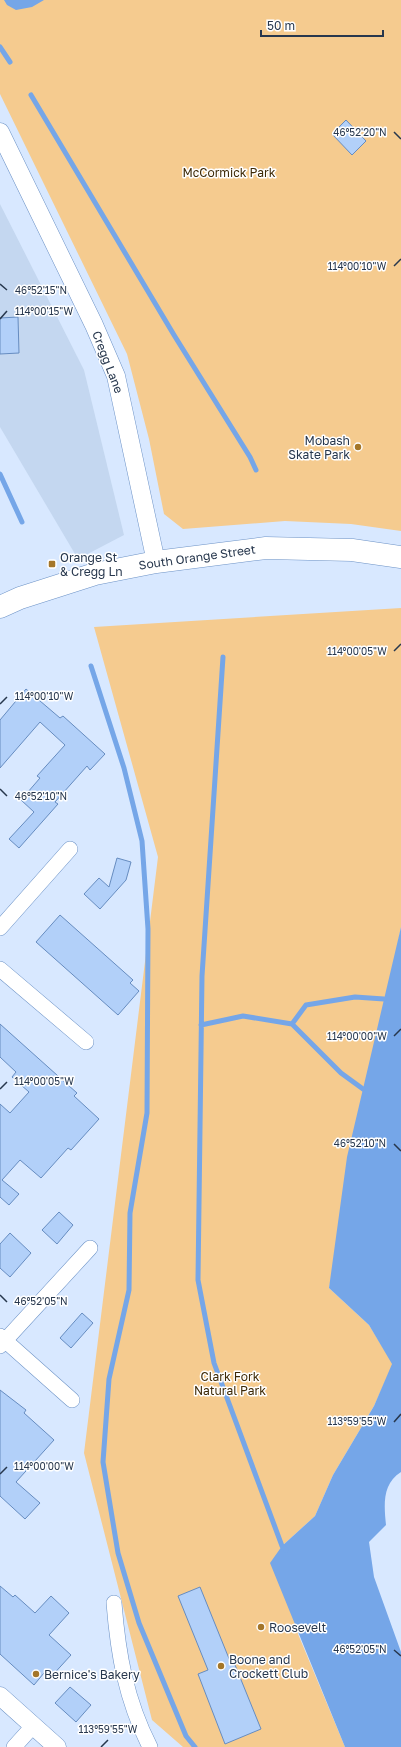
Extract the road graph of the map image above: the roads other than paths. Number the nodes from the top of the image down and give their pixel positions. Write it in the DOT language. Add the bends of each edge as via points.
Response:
graph roads {
  1 [pos="0,132"];
  2 [pos="401,557"];
  3 [pos="156,562"];
  4 [pos="0,607"];
  5 [pos="70,849"];
  6 [pos="0,928"];
  7 [pos="0,970"];
  8 [pos="86,1042"];
  9 [pos="90,1248"];
  10 [pos="2,1341"];
  11 [pos="72,1400"];
  12 [pos="114,1603"];
  13 [pos="0,1696"];
  14 [pos="33,1726"];
  15 [pos="14,1747"];
  16 [pos="57,1747"];
  17 [pos="150,1747"];
  1 -- 3 [label="street, Cregg Lane" via="94,324 116,376"];
  2 -- 3 [label="main road, South Orange Street" via="352,550 266,548"];
  3 -- 4 [label="main road, South Orange Street" via="95,574"];
  5 -- 6 [label="street"];
  7 -- 8 [label="street"];
  9 -- 10 [label="street"];
  10 -- 11 [label="street"];
  12 -- 17 [label="street" via="118,1647 127,1690"];
  13 -- 14 [label="street"];
  14 -- 15 [label="street"];
  14 -- 16 [label="street"];
}
